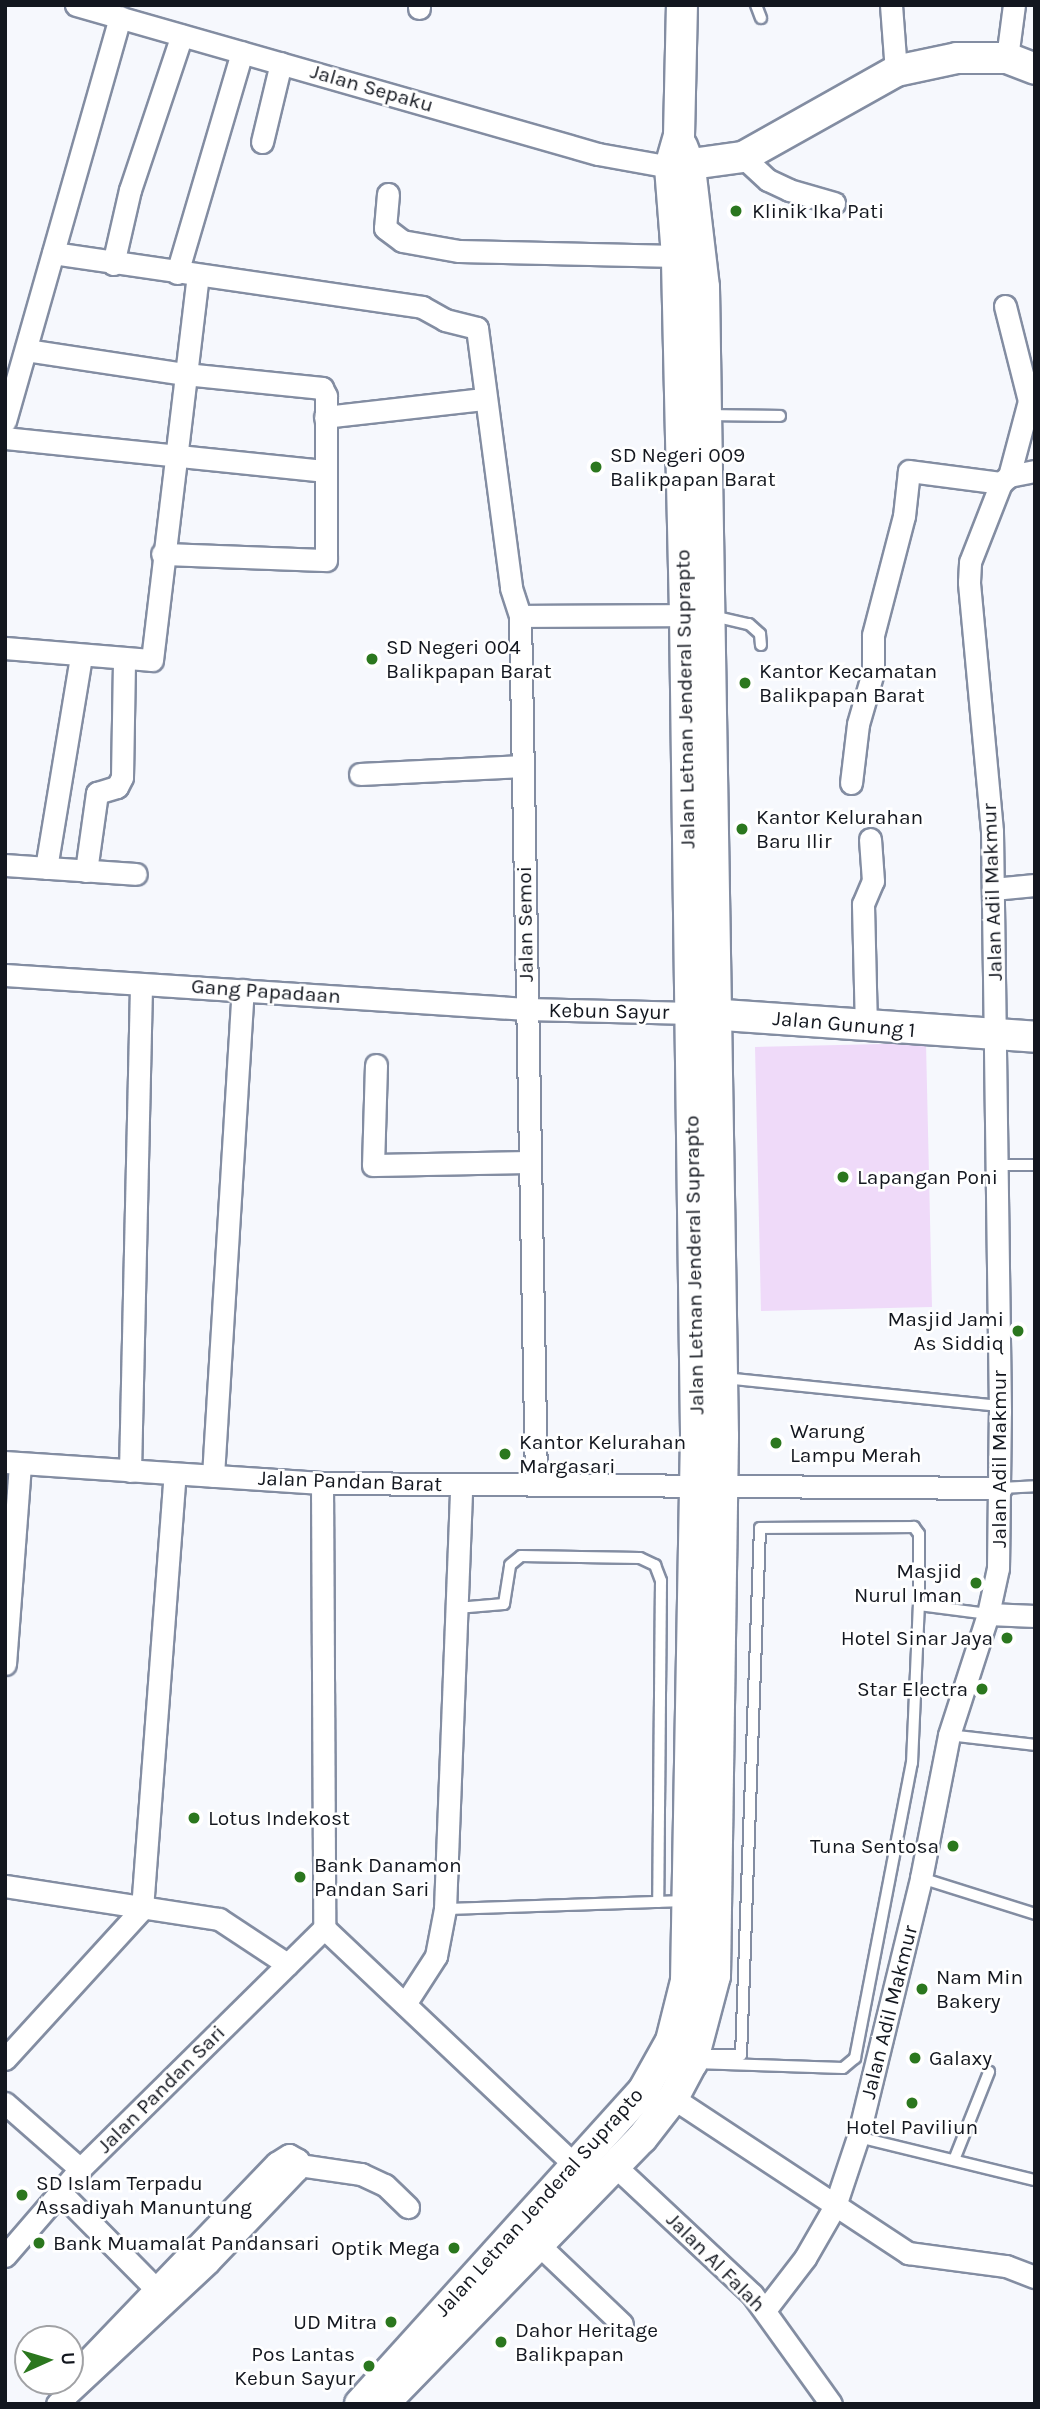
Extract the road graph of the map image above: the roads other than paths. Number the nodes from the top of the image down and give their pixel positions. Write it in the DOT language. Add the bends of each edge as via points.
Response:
graph roads {
  1 [pos="76,5"];
  2 [pos="682,5"];
  3 [pos="756,5"];
  4 [pos="891,5"];
  5 [pos="1014,5"];
  6 [pos="120,17"];
  7 [pos="761,18"];
  8 [pos="182,35"];
  9 [pos="242,52"];
  10 [pos="1007,58"];
  11 [pos="281,62"];
  12 [pos="1035,69"];
  13 [pos="896,71"];
  14 [pos="262,142"];
  15 [pos="743,157"];
  16 [pos="680,167"];
  17 [pos="388,194"];
  18 [pos="835,203"];
  19 [pos="54,253"];
  20 [pos="677,256"];
  21 [pos="113,264"];
  22 [pos="177,273"];
  23 [pos="198,276"];
  24 [pos="1005,306"];
  25 [pos="26,350"];
  26 [pos="185,374"];
  27 [pos="484,399"];
  28 [pos="706,415"];
  29 [pos="780,416"];
  30 [pos="325,417"];
  31 [pos="5,421"];
  32 [pos="5,439"];
  33 [pos="175,456"];
  34 [pos="325,471"];
  35 [pos="1035,471"];
  36 [pos="1005,480"];
  37 [pos="162,554"];
  38 [pos="697,615"];
  39 [pos="520,616"];
  40 [pos="761,645"];
  41 [pos="5,648"];
  42 [pos="81,656"];
  43 [pos="124,660"];
  44 [pos="523,766"];
  45 [pos="360,774"];
  46 [pos="851,783"];
  47 [pos="870,839"];
  48 [pos="5,865"];
  49 [pos="46,868"];
  50 [pos="86,871"];
  51 [pos="136,874"];
  52 [pos="1035,885"];
  53 [pos="993,889"];
  54 [pos="5,975"];
  55 [pos="141,984"];
  56 [pos="243,990"];
  57 [pos="527,1009"];
  58 [pos="704,1013"];
  59 [pos="866,1028"];
  60 [pos="997,1036"];
  61 [pos="1035,1037"];
  62 [pos="376,1065"];
  63 [pos="530,1162"];
  64 [pos="998,1165"];
  65 [pos="1035,1165"];
  66 [pos="722,1378"];
  67 [pos="1000,1406"];
  68 [pos="13,1463"];
  69 [pos="130,1471"];
  70 [pos="175,1475"];
  71 [pos="214,1476"];
  72 [pos="322,1483"];
  73 [pos="461,1484"];
  74 [pos="536,1484"];
  75 [pos="708,1486"];
  76 [pos="1035,1486"];
  77 [pos="1001,1488"];
  78 [pos="919,1605"];
  79 [pos="457,1608"];
  80 [pos="988,1614"];
  81 [pos="1035,1616"];
  82 [pos="5,1664"];
  83 [pos="949,1735"];
  84 [pos="1035,1745"];
  85 [pos="922,1878"];
  86 [pos="5,1886"];
  87 [pos="691,1901"];
  88 [pos="658,1902"];
  89 [pos="142,1909"];
  90 [pos="445,1909"];
  91 [pos="1035,1914"];
  92 [pos="324,1928"];
  93 [pos="287,1964"];
  94 [pos="405,2004"];
  95 [pos="5,2059"];
  96 [pos="693,2059"];
  97 [pos="740,2059"];
  98 [pos="989,2072"];
  99 [pos="673,2098"];
  100 [pos="5,2103"];
  101 [pos="858,2137"];
  102 [pos="954,2160"];
  103 [pos="614,2165"];
  104 [pos="576,2166"];
  105 [pos="80,2169"];
  106 [pos="1035,2180"];
  107 [pos="62,2194"];
  108 [pos="835,2206"];
  109 [pos="408,2207"];
  110 [pos="538,2244"];
  111 [pos="5,2256"];
  112 [pos="1035,2277"];
  113 [pos="161,2294"];
  114 [pos="765,2310"];
  115 [pos="622,2324"];
  116 [pos="84,2364"];
  117 [pos="397,2399"];
  118 [pos="57,2404"];
  119 [pos="360,2404"];
  120 [pos="831,2404"];
  1 -- 6 [label="street, Jalan Sepaku"];
  2 -- 16 [label="main road, Jalan Letnan Jenderal Suprapto"];
  3 -- 7 [label="lane"];
  4 -- 13 [label="street"];
  5 -- 10 [label="street"];
  6 -- 8 [label="street, Jalan Sepaku"];
  6 -- 19 [label="street"];
  8 -- 9 [label="street, Jalan Sepaku"];
  8 -- 21 [label="street" via="130,190"];
  9 -- 11 [label="street, Jalan Sepaku"];
  9 -- 22 [label="street"];
  10 -- 12 [label="main road"];
  10 -- 13 [label="main road" via="957,58"];
  11 -- 14 [label="street"];
  11 -- 16 [label="street, Jalan Sepaku" via="597,154"];
  13 -- 15 [label="main road"];
  15 -- 16 [label="main road"];
  15 -- 18 [label="street" via="768,180"];
  16 -- 20 [label="main road, Jalan Letnan Jenderal Suprapto"];
  16 -- 28 [label="main road, Jalan Letnan Jenderal Suprapto" via="704,287"];
  17 -- 20 [label="street" via="385,228 402,241 459,251"];
  19 -- 21 [label="street"];
  19 -- 25 [label="street"];
  20 -- 38 [label="main road, Jalan Letnan Jenderal Suprapto"];
  21 -- 22 [label="street"];
  22 -- 23 [label="street"];
  23 -- 26 [label="street"];
  23 -- 27 [label="street, Jalan Semoi" via="422,307 438,317 477,328"];
  24 -- 36 [label="street, Jalan Adil Makmur" via="1029,401"];
  25 -- 26 [label="street"];
  25 -- 31 [label="street"];
  26 -- 30 [label="street" via="322,388"];
  26 -- 33 [label="street"];
  27 -- 30 [label="street"];
  27 -- 39 [label="street, Jalan Semoi" via="511,588"];
  28 -- 29 [label="lane"];
  28 -- 38 [label="main road, Jalan Letnan Jenderal Suprapto"];
  30 -- 34 [label="street"];
  32 -- 33 [label="street"];
  33 -- 34 [label="street"];
  33 -- 37 [label="street"];
  34 -- 37 [label="street" via="326,560"];
  35 -- 36 [label="street"];
  36 -- 46 [label="street" via="909,471 904,516 873,635 873,671 858,724"];
  36 -- 53 [label="street, Jalan Adil Makmur" via="970,562 969,582"];
  37 -- 43 [label="street" via="153,659"];
  38 -- 39 [label="street"];
  38 -- 40 [label="lane" via="749,624 760,634"];
  38 -- 58 [label="main road, Jalan Letnan Jenderal Suprapto"];
  39 -- 44 [label="street, Jalan Semoi"];
  41 -- 42 [label="street"];
  42 -- 43 [label="street"];
  42 -- 49 [label="street"];
  43 -- 50 [label="street" via="122,777 117,787 97,793"];
  44 -- 45 [label="street"];
  44 -- 57 [label="street, Jalan Semoi"];
  47 -- 59 [label="street" via="873,881 863,904"];
  48 -- 49 [label="street"];
  49 -- 50 [label="street"];
  50 -- 51 [label="street"];
  52 -- 53 [label="street"];
  53 -- 60 [label="street, Jalan Adil Makmur"];
  54 -- 55 [label="street, Gang Papadaan"];
  55 -- 56 [label="street, Gang Papadaan"];
  55 -- 69 [label="street"];
  56 -- 57 [label="street, Gang Papadaan"];
  56 -- 71 [label="street"];
  57 -- 58 [label="street, Kebun Sayur"];
  57 -- 63 [label="street, Jalan Semoi"];
  58 -- 59 [label="main road, Jalan Gunung 1"];
  58 -- 66 [label="main road, Jalan Letnan Jenderal Suprapto"];
  58 -- 75 [label="main road, Jalan Letnan Jenderal Suprapto"];
  59 -- 60 [label="main road, Jalan Gunung 1"];
  60 -- 61 [label="main road, Jalan Gunung 1"];
  60 -- 64 [label="street, Jalan Adil Makmur"];
  62 -- 63 [label="street" via="373,1165"];
  63 -- 74 [label="street, Jalan Semoi"];
  64 -- 65 [label="lane"];
  64 -- 67 [label="street, Jalan Adil Makmur"];
  66 -- 67 [label="lane"];
  66 -- 75 [label="main road, Jalan Letnan Jenderal Suprapto" via="723,1436"];
  67 -- 77 [label="street, Jalan Adil Makmur"];
  68 -- 69 [label="street, Jalan Pandan Barat"];
  68 -- 82 [label="street"];
  69 -- 70 [label="street, Jalan Pandan Barat"];
  70 -- 71 [label="street, Jalan Pandan Barat"];
  70 -- 89 [label="street"];
  71 -- 72 [label="street, Jalan Pandan Barat"];
  72 -- 73 [label="street, Jalan Pandan Barat"];
  72 -- 92 [label="street"];
  73 -- 74 [label="street, Jalan Pandan Barat"];
  73 -- 79 [label="street"];
  74 -- 75 [label="street, Jalan Pandan Barat"];
  75 -- 77 [label="street, Jalan Pandan Barat"];
  75 -- 87 [label="main road, Jalan Letnan Jenderal Suprapto"];
  75 -- 96 [label="main road, Jalan Letnan Jenderal Suprapto" via="719,1544 715,1976"];
  76 -- 77 [label="lane"];
  77 -- 80 [label="street, Jalan Adil Makmur" via="998,1568"];
  78 -- 80 [label="lane"];
  78 -- 97 [label="lane" via="907,1797 855,2058 843,2068"];
  78 -- 97 [label="lane" via="919,1534 914,1527 836,1524 760,1528"];
  79 -- 88 [label="lane" via="504,1604 510,1565 521,1556 640,1558 655,1565 662,1581"];
  79 -- 90 [label="street"];
  80 -- 81 [label="street"];
  80 -- 83 [label="street, Jalan Adil Makmur"];
  83 -- 84 [label="lane"];
  83 -- 85 [label="street, Jalan Adil Makmur"];
  85 -- 91 [label="lane"];
  85 -- 101 [label="street, Jalan Adil Makmur"];
  86 -- 89 [label="street"];
  87 -- 88 [label="lane"];
  87 -- 104 [label="main road, Jalan Letnan Jenderal Suprapto" via="686,1981 671,2041 643,2091"];
  88 -- 90 [label="lane"];
  89 -- 93 [label="street" via="227,1922"];
  89 -- 95 [label="street"];
  90 -- 94 [label="street" via="436,1956"];
  92 -- 93 [label="street, Jalan Pandan Sari"];
  92 -- 94 [label="street"];
  93 -- 105 [label="street, Jalan Pandan Sari"];
  94 -- 104 [label="street"];
  96 -- 97 [label="lane"];
  96 -- 99 [label="main road, Jalan Letnan Jenderal Suprapto"];
  98 -- 102 [label="lane"];
  99 -- 103 [label="main road, Jalan Letnan Jenderal Suprapto"];
  99 -- 108 [label="street"];
  100 -- 105 [label="street"];
  101 -- 102 [label="lane"];
  101 -- 108 [label="street, Jalan Adil Makmur"];
  102 -- 106 [label="lane"];
  103 -- 110 [label="main road, Jalan Letnan Jenderal Suprapto"];
  103 -- 114 [label="street, Jalan Al Falah"];
  104 -- 119 [label="main road, Jalan Letnan Jenderal Suprapto"];
  105 -- 107 [label="street, Jalan Pandan Sari"];
  107 -- 111 [label="street, Jalan Pandan Sari"];
  107 -- 113 [label="street"];
  108 -- 112 [label="street" via="908,2253 1006,2266"];
  108 -- 114 [label="street, Jalan Adil Makmur" via="806,2258"];
  109 -- 113 [label="street" via="385,2185 361,2174 299,2165"];
  110 -- 115 [label="street"];
  110 -- 117 [label="main road, Jalan Letnan Jenderal Suprapto"];
  113 -- 116 [label="street"];
  113 -- 118 [label="street"];
  114 -- 120 [label="street, Jalan Al Falah"];
}
